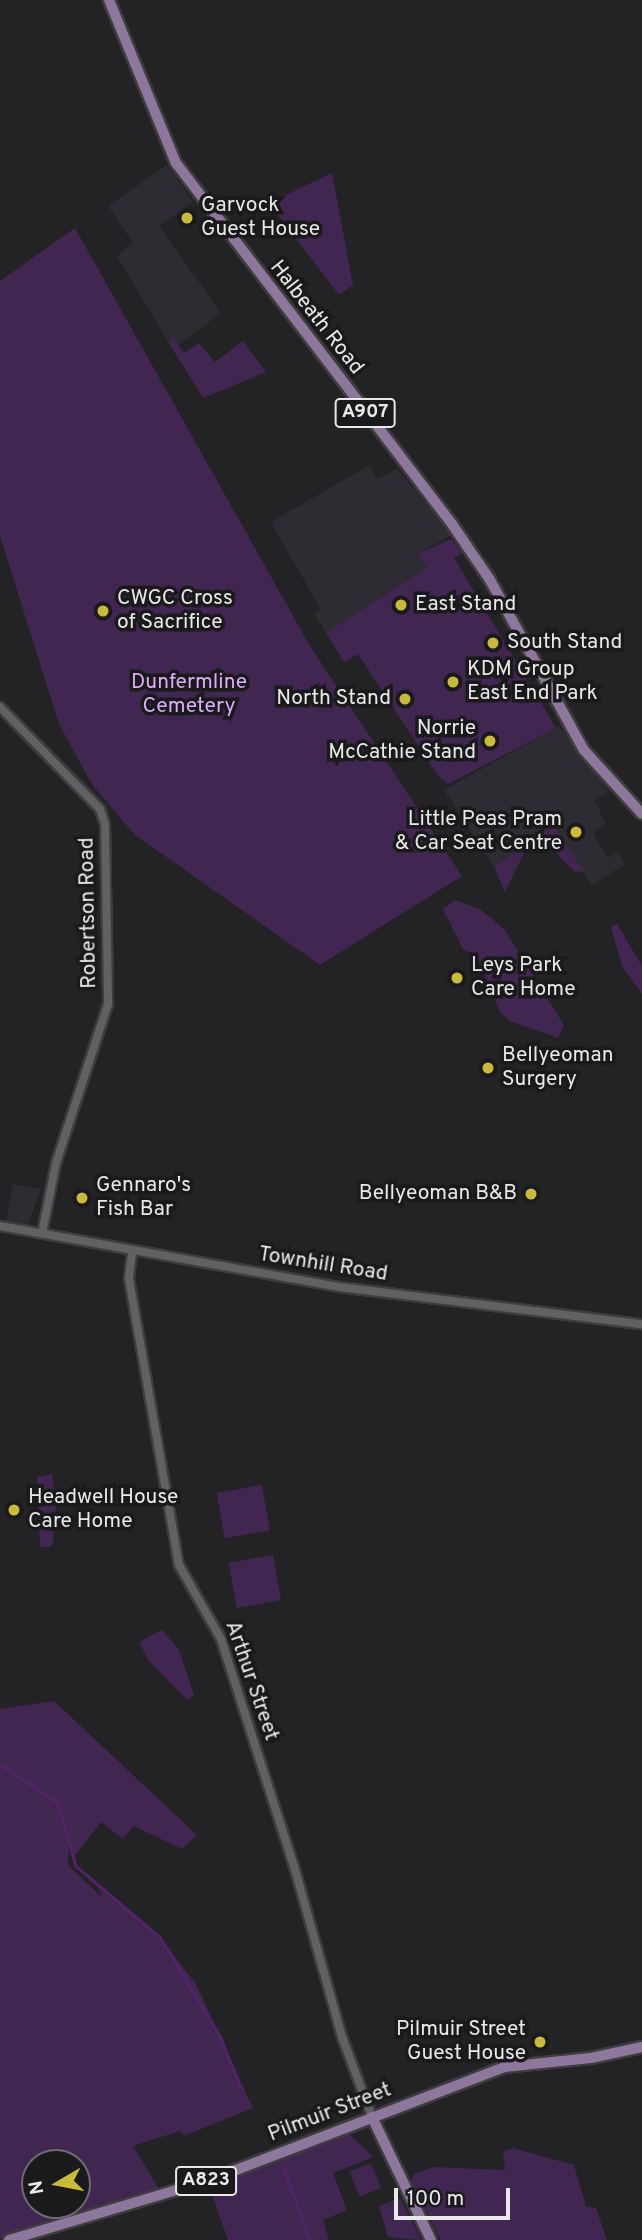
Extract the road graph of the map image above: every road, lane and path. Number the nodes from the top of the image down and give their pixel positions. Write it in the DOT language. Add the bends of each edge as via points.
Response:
graph roads {
  1 [pos="109,0"];
  2 [pos="0,707"];
  3 [pos="642,814"];
  4 [pos="0,1226"];
  5 [pos="42,1234"];
  6 [pos="132,1253"];
  7 [pos="642,1324"];
  8 [pos="642,2047"];
  9 [pos="372,2117"];
  10 [pos="9,2240"];
  11 [pos="431,2240"];
  1 -- 3 [label="main road, Halbeath Road / A907" via="176,163 452,524 490,580 584,750"];
  2 -- 5 [label="street, Robertson Road" via="100,809 105,824 108,1004 56,1163"];
  4 -- 5 [label="street, Townhill Road"];
  5 -- 6 [label="street, Townhill Road"];
  6 -- 7 [label="street, Townhill Road" via="339,1287"];
  6 -- 9 [label="street, Arthur Street" via="129,1279 179,1565 221,1639 294,1866 342,2037"];
  8 -- 9 [label="main road, Pilmuir Street / A823" via="591,2058 504,2067"];
  9 -- 10 [label="main road, Pilmuir Street / A823" via="149,2201"];
  9 -- 11 [label="main road"];
}
